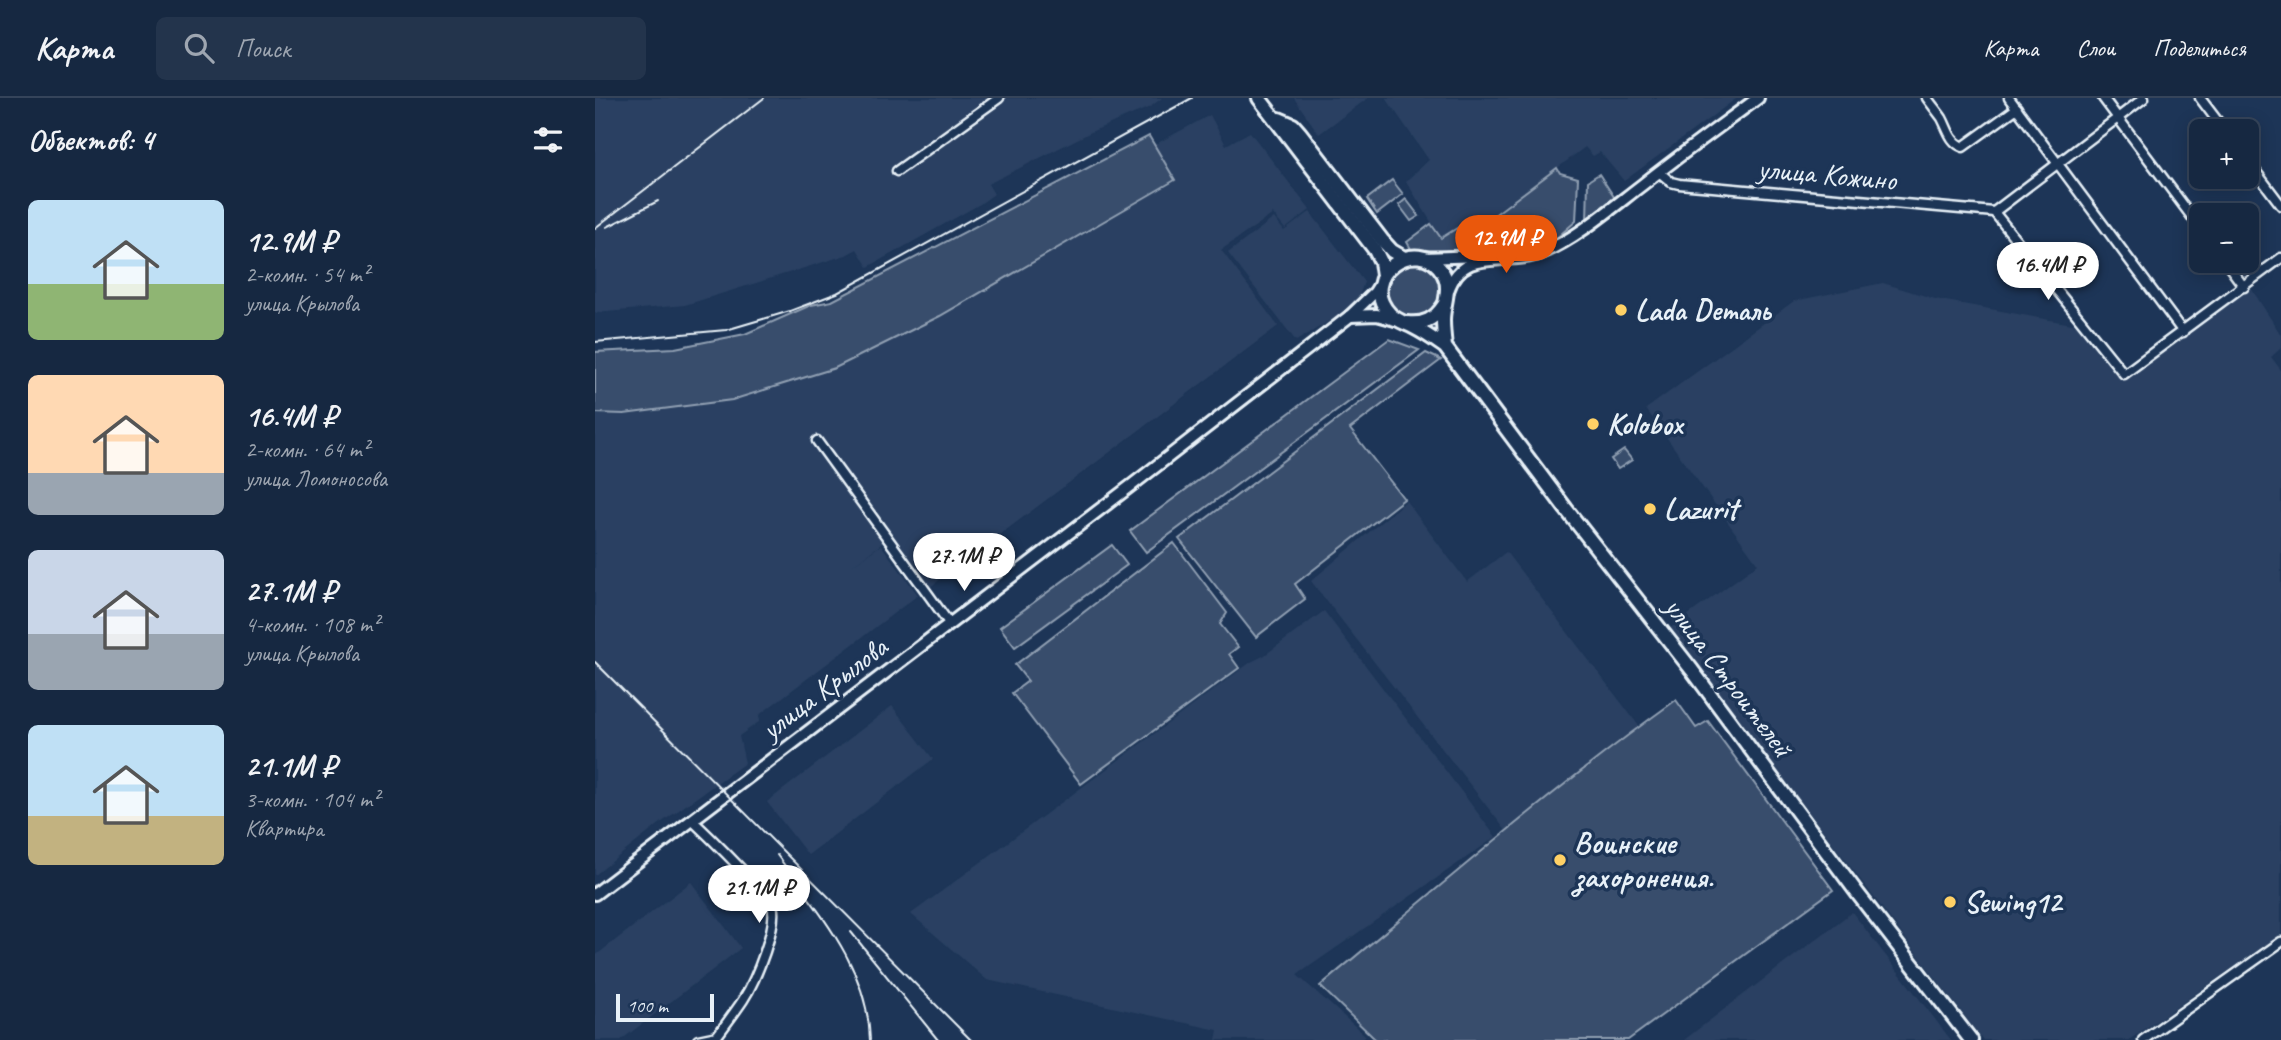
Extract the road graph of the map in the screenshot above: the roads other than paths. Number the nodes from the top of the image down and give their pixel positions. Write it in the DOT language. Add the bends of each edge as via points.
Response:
graph roads {
  1 [pos="999,98"];
  2 [pos="1259,98"];
  3 [pos="1758,98"];
  4 [pos="1927,98"];
  5 [pos="2010,98"];
  6 [pos="2103,98"];
  7 [pos="2144,98"];
  8 [pos="2200,98"];
  9 [pos="2017,108"];
  10 [pos="1275,117"];
  11 [pos="2118,118"];
  12 [pos="2216,119"];
  13 [pos="2059,164"];
  14 [pos="898,171"];
  15 [pos="1659,172"];
  16 [pos="2259,176"];
  17 [pos="2281,205"];
  18 [pos="1994,212"];
  19 [pos="2189,213"];
  20 [pos="1551,249"];
  21 [pos="1405,258"];
  22 [pos="1425,258"];
  23 [pos="2281,258"];
  24 [pos="2234,273"];
  25 [pos="1382,280"];
  26 [pos="2245,287"];
  27 [pos="1448,291"];
  28 [pos="1444,305"];
  29 [pos="1350,316"];
  30 [pos="1403,322"];
  31 [pos="2183,332"];
  32 [pos="1445,347"];
  33 [pos="817,441"];
  34 [pos="949,623"];
  35 [pos="692,820"];
  36 [pos="595,894"];
  37 [pos="2281,942"];
  38 [pos="718,1038"];
  39 [pos="698,1040"];
  40 [pos="1971,1040"];
  41 [pos="2143,1040"];
  1 -- 14 [label="street"];
  2 -- 10 [label="main road, улица Строителей"];
  3 -- 15 [label="street"];
  4 -- 9 [label="street" via="1949,135 1963,147"];
  5 -- 9 [label="street"];
  6 -- 11 [label="street"];
  7 -- 11 [label="street"];
  8 -- 12 [label="street"];
  9 -- 13 [label="street"];
  10 -- 21 [label="main road, улица Строителей" via="1293,125 1382,240"];
  10 -- 25 [label="main road, улица Строителей" via="1375,250"];
  11 -- 13 [label="street"];
  11 -- 19 [label="street"];
  13 -- 18 [label="street"];
  13 -- 31 [label="street"];
  15 -- 18 [label="street, улица Кожино" via="1679,184"];
  15 -- 20 [label="street"];
  16 -- 17 [label="street"];
  18 -- 31 [label="street" via="2125,374"];
  20 -- 22 [label="street"];
  20 -- 27 [label="street" via="1524,258 1467,264 1454,276"];
  21 -- 22 [label="main road"];
  21 -- 25 [label="main road" via="1389,267"];
  22 -- 27 [label="main road" via="1442,272"];
  23 -- 26 [label="street"];
  24 -- 26 [label="street"];
  25 -- 29 [label="street, улица Крылова"];
  25 -- 30 [label="main road, улица Строителей" via="1384,306"];
  26 -- 31 [label="street"];
  27 -- 28 [label="main road"];
  28 -- 30 [label="main road" via="1433,318 1416,324"];
  28 -- 32 [label="main road"];
  29 -- 30 [label="street" via="1377,315"];
  29 -- 34 [label="street, улица Крылова"];
  30 -- 32 [label="main road, улица Строителей"];
  32 -- 40 [label="main road, улица Строителей"];
  33 -- 34 [label="street"];
  34 -- 35 [label="street, улица Крылова"];
  35 -- 36 [label="street, улица Крылова"];
  35 -- 38 [label="street" via="752,881 771,903 774,914 767,947 744,998"];
  37 -- 41 [label="street"];
  38 -- 39 [label="street"];
}
